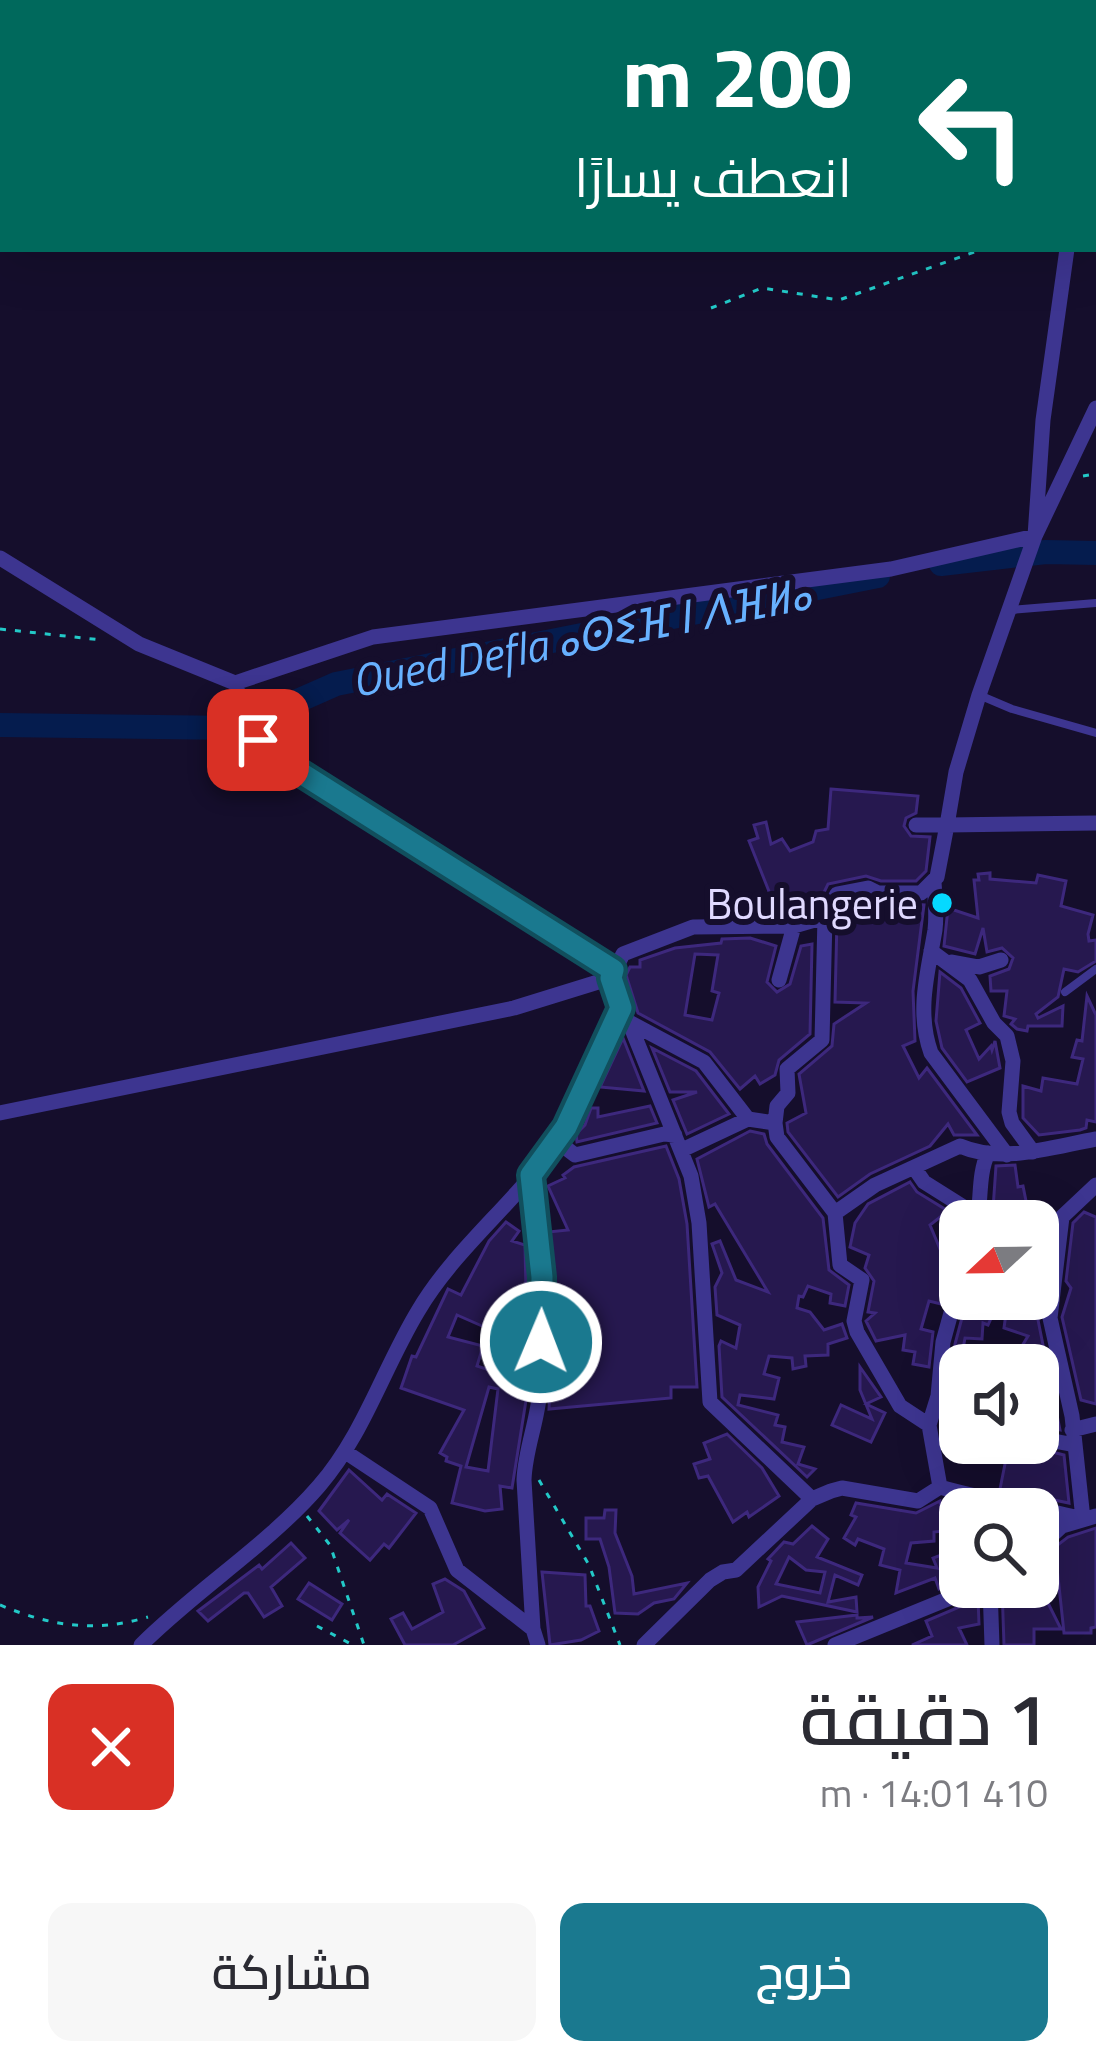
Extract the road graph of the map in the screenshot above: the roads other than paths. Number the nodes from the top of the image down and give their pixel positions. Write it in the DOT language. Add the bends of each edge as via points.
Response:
graph roads {
  1 [pos="1067,252"];
  2 [pos="1096,408"];
  3 [pos="1040,476"];
  4 [pos="1063,478"];
  5 [pos="1035,536"];
  6 [pos="0,558"];
  7 [pos="1096,603"];
  8 [pos="1012,606"];
  9 [pos="980,695"];
  10 [pos="1096,733"];
  11 [pos="258,740"];
  12 [pos="1096,824"];
  13 [pos="916,825"];
  14 [pos="947,825"];
  15 [pos="934,882"];
  16 [pos="825,916"];
  17 [pos="794,926"];
  18 [pos="931,951"];
  19 [pos="1001,960"];
  20 [pos="950,962"];
  21 [pos="1096,969"];
  22 [pos="612,974"];
  23 [pos="779,980"];
  24 [pos="1065,992"];
  25 [pos="625,1015"];
  26 [pos="0,1113"];
  27 [pos="748,1119"];
  28 [pos="775,1123"];
  29 [pos="1096,1139"];
  30 [pos="558,1142"];
  31 [pos="679,1142"];
  32 [pos="1033,1152"];
  33 [pos="988,1153"];
  34 [pos="1007,1155"];
  35 [pos="915,1169"];
  36 [pos="531,1175"];
  37 [pos="1096,1185"];
  38 [pos="952,1200"];
  39 [pos="982,1200"];
  40 [pos="836,1213"];
  41 [pos="1060,1222"];
  42 [pos="949,1320"];
  43 [pos="1096,1424"];
  44 [pos="929,1425"];
  45 [pos="1059,1438"];
  46 [pos="1073,1438"];
  47 [pos="347,1453"];
  48 [pos="940,1487"];
  49 [pos="812,1499"];
  50 [pos="1090,1518"];
  51 [pos="1059,1529"];
  52 [pos="939,1603"];
  53 [pos="991,1608"];
  54 [pos="536,1637"];
  55 [pos="141,1645"];
  56 [pos="644,1645"];
  57 [pos="836,1645"];
  58 [pos="992,1645"];
  1 -- 3 [label="street"];
  2 -- 4 [label="street"];
  3 -- 4 [label="street"];
  3 -- 5 [label="street"];
  4 -- 5 [label="street"];
  5 -- 6 [label="street" via="891,568 374,637 238,691 139,644"];
  5 -- 8 [label="street"];
  7 -- 8 [label="lane"];
  8 -- 9 [label="street"];
  9 -- 10 [label="lane"];
  9 -- 14 [label="street"];
  11 -- 22 [label="street"];
  12 -- 14 [label="street"];
  13 -- 14 [label="street"];
  14 -- 15 [label="street"];
  15 -- 16 [label="street" via="921,892 837,894"];
  15 -- 18 [label="street"];
  16 -- 17 [label="street"];
  16 -- 28 [label="street" via="821,1040 787,1069 788,1093"];
  17 -- 22 [label="street" via="693,927 633,948"];
  17 -- 23 [label="street"];
  18 -- 20 [label="street"];
  18 -- 34 [label="street" via="924,1034"];
  19 -- 20 [label="street" via="979,967"];
  20 -- 32 [label="street" via="1007,1036 1009,1112"];
  21 -- 24 [label="lane"];
  22 -- 25 [label="street"];
  22 -- 26 [label="street" via="514,1008"];
  25 -- 27 [label="street" via="704,1062"];
  25 -- 30 [label="street"];
  25 -- 31 [label="street"];
  27 -- 28 [label="street"];
  27 -- 31 [label="street"];
  28 -- 40 [label="street" via="777,1137"];
  29 -- 32 [label="street"];
  30 -- 31 [label="street" via="575,1155 664,1134"];
  30 -- 36 [label="street"];
  31 -- 49 [label="street" via="699,1222 710,1402"];
  32 -- 34 [label="street"];
  33 -- 34 [label="street"];
  33 -- 35 [label="street" via="960,1146"];
  33 -- 39 [label="street"];
  35 -- 38 [label="street"];
  35 -- 40 [label="street"];
  36 -- 47 [label="street" via="418,1310"];
  36 -- 54 [label="street" via="542,1277 540,1389 524,1462"];
  37 -- 41 [label="street"];
  40 -- 44 [label="street" via="840,1265 862,1280 857,1333 900,1406"];
  41 -- 46 [label="street" via="1050,1318"];
  42 -- 44 [label="street"];
  43 -- 46 [label="street"];
  44 -- 48 [label="street"];
  45 -- 46 [label="street"];
  46 -- 50 [label="street"];
  47 -- 54 [label="street" via="430,1508 457,1570"];
  47 -- 55 [label="street" via="300,1507"];
  48 -- 49 [label="street" via="918,1502 842,1488"];
  48 -- 50 [label="street"];
  49 -- 56 [label="street"];
  50 -- 51 [label="street"];
  52 -- 57 [label="street"];
  53 -- 58 [label="street"];
}
